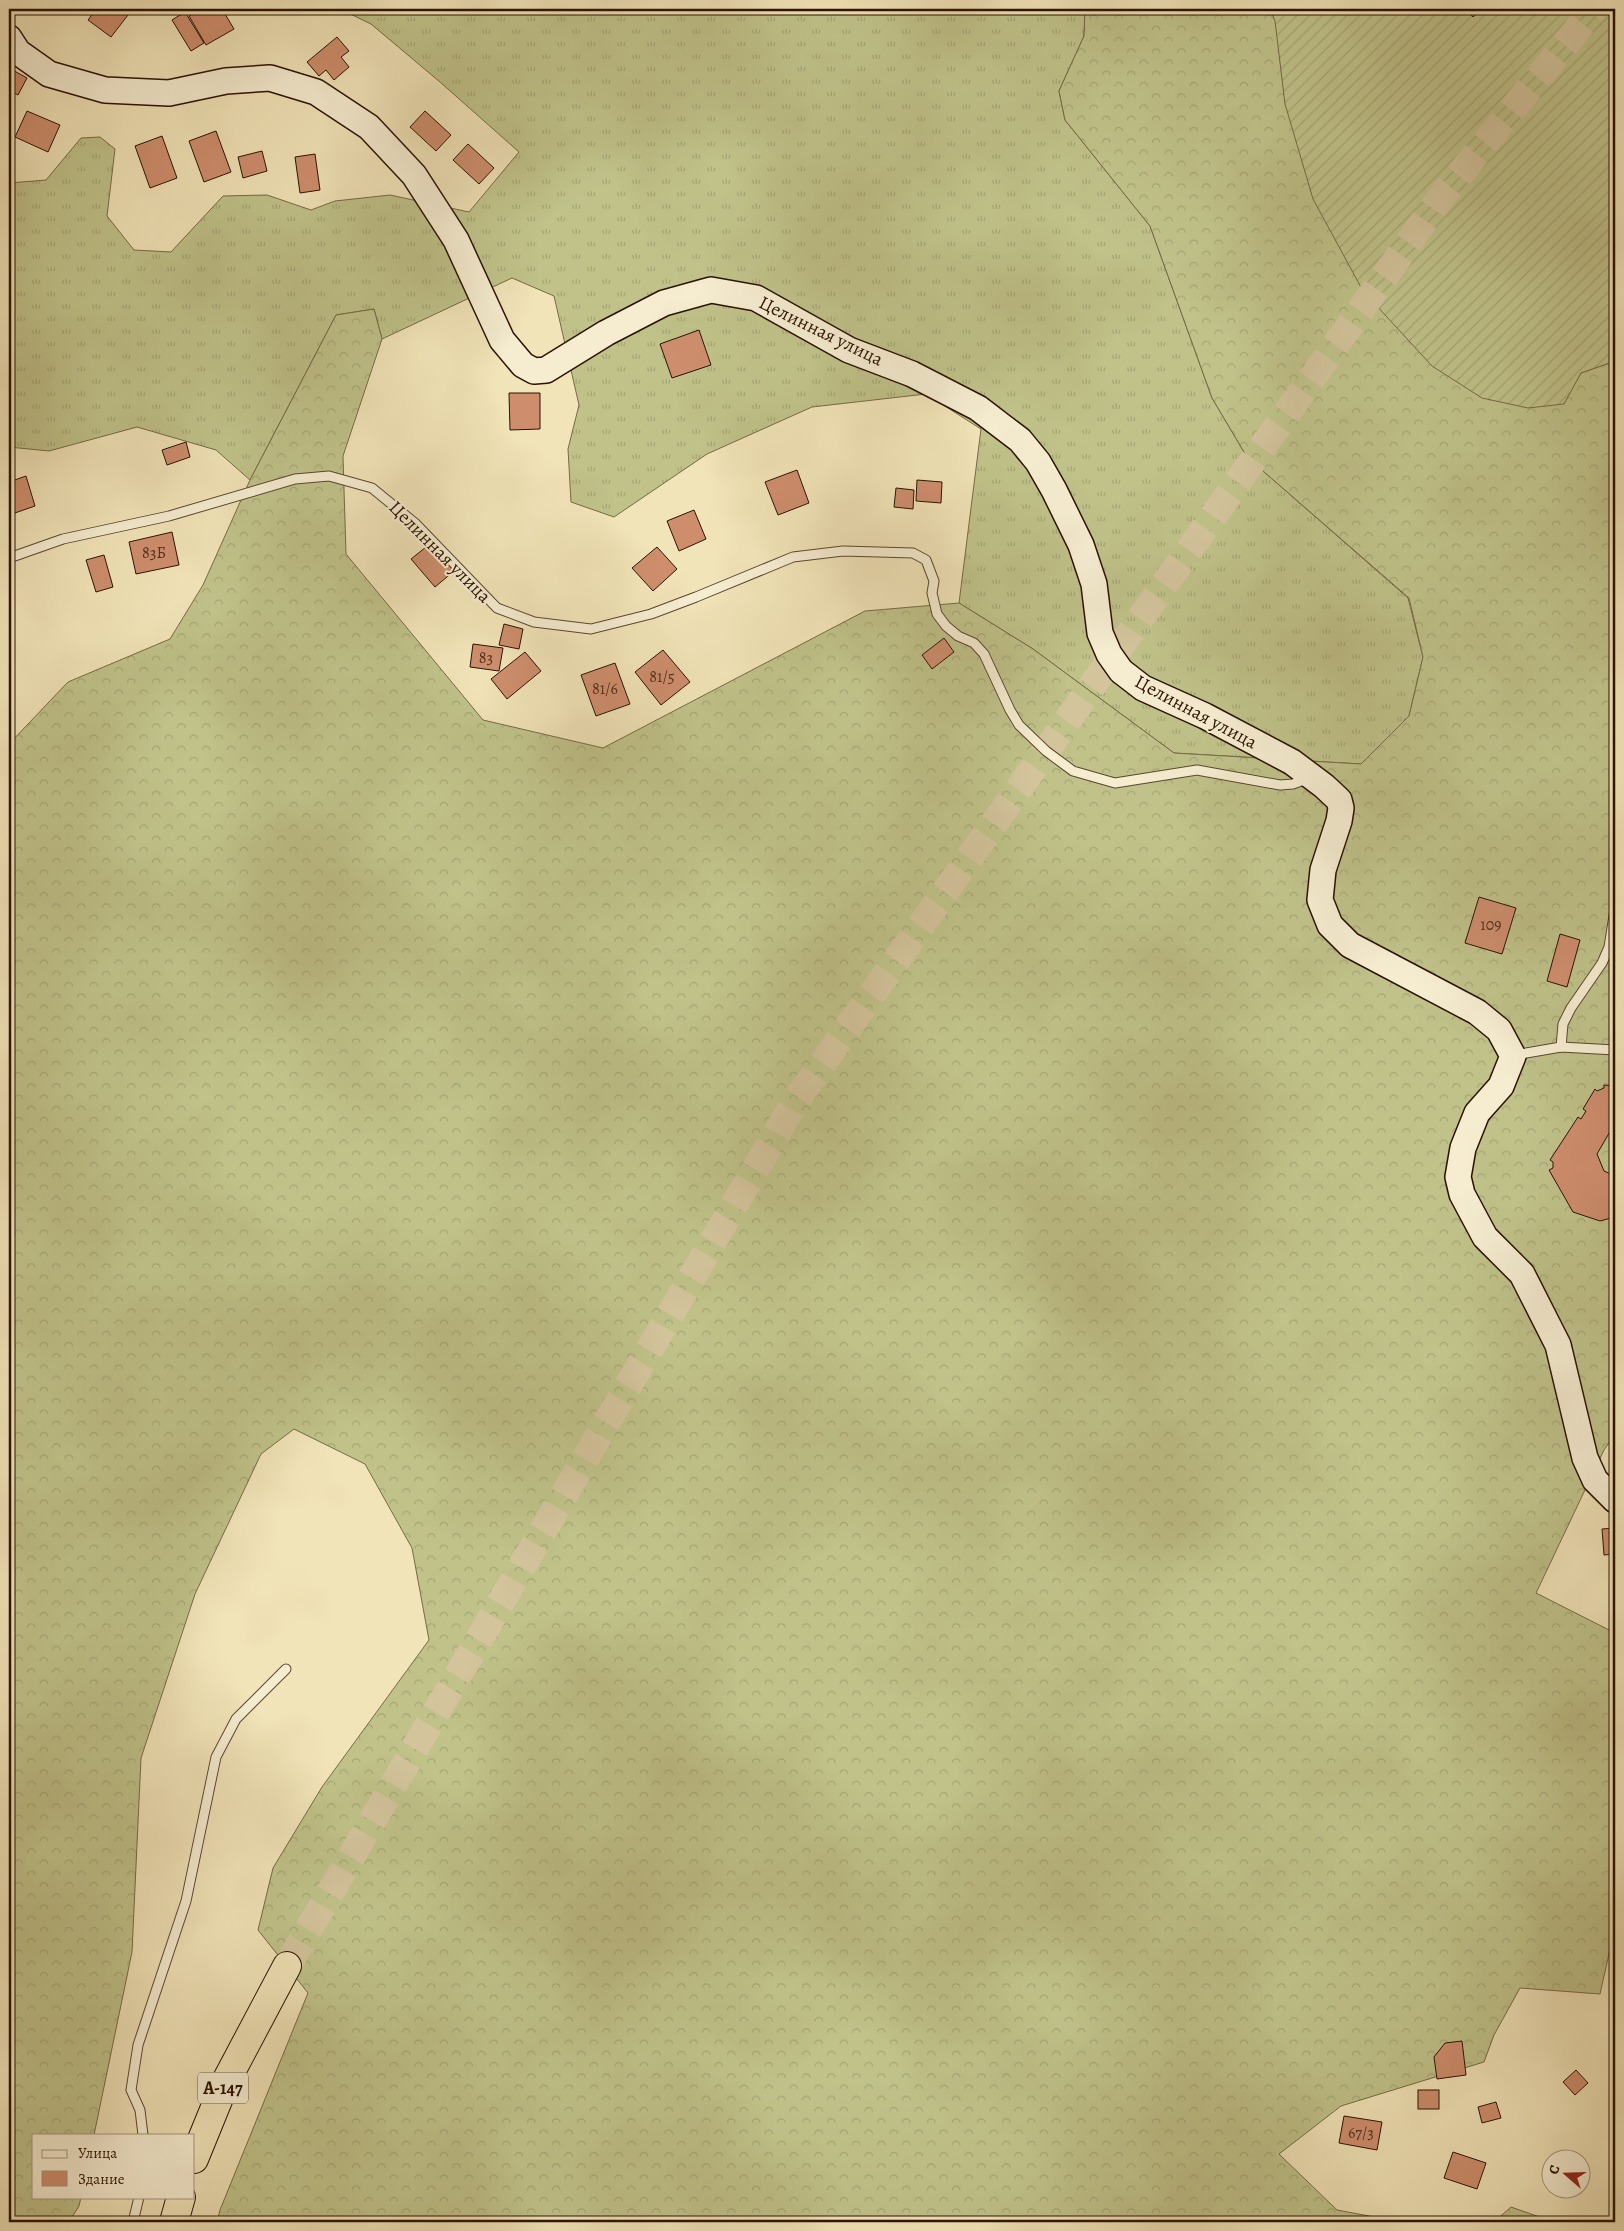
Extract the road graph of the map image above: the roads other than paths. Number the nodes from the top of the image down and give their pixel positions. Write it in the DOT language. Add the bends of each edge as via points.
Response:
graph roads {
  1 [pos="9,38"];
  2 [pos="9,558"];
  3 [pos="1313,777"];
  4 [pos="1615,910"];
  5 [pos="1561,1047"];
  6 [pos="1615,1050"];
  7 [pos="1513,1056"];
  8 [pos="1615,1500"];
  9 [pos="286,1669"];
  10 [pos="287,1966"];
  11 [pos="143,2134"];
  12 [pos="195,2157"];
  13 [pos="139,2198"];
  14 [pos="181,2198"];
  15 [pos="133,2222"];
  16 [pos="174,2222"];
  1 -- 3 [label="street, Целинная улица" via="18,52 49,74 105,90 169,93 226,81 270,78 316,92 369,128 414,175 456,240 502,340 523,365 534,370 546,370 606,333 664,303 711,290 756,298 849,350 912,374 978,408 1020,440 1038,462 1054,490 1081,544 1094,584 1100,633 1120,671 1143,688 1292,762"];
  2 -- 3 [label="lane, Целинная улица" via="63,540 169,516 295,479 329,476 372,488 416,524 497,608 534,622 590,629 651,614 793,557 843,551 913,553 926,560 934,581 932,593 937,614 952,631 974,643 984,654 1019,725 1073,771 1115,783 1197,770 1280,785"];
  3 -- 7 [label="street, Целинная улица" via="1339,800 1341,808 1340,821 1323,870 1320,900 1330,925 1350,945 1477,1012 1499,1030"];
  4 -- 5 [label="lane" via="1609,947 1563,1024"];
  5 -- 6 [label="lane"];
  5 -- 7 [label="lane"];
  7 -- 8 [label="street" via="1501,1086 1477,1113 1463,1148 1458,1177 1462,1194 1485,1237 1522,1274 1558,1345 1585,1458 1595,1480"];
  9 -- 11 [label="lane" via="236,1719 216,1757 186,1901 138,2045 131,2090 140,2110"];
  10 -- 12 [label="highway, А-147" via="225,2083"];
  13 -- 15 [label="lane"];
  14 -- 16 [label="highway"];
}
